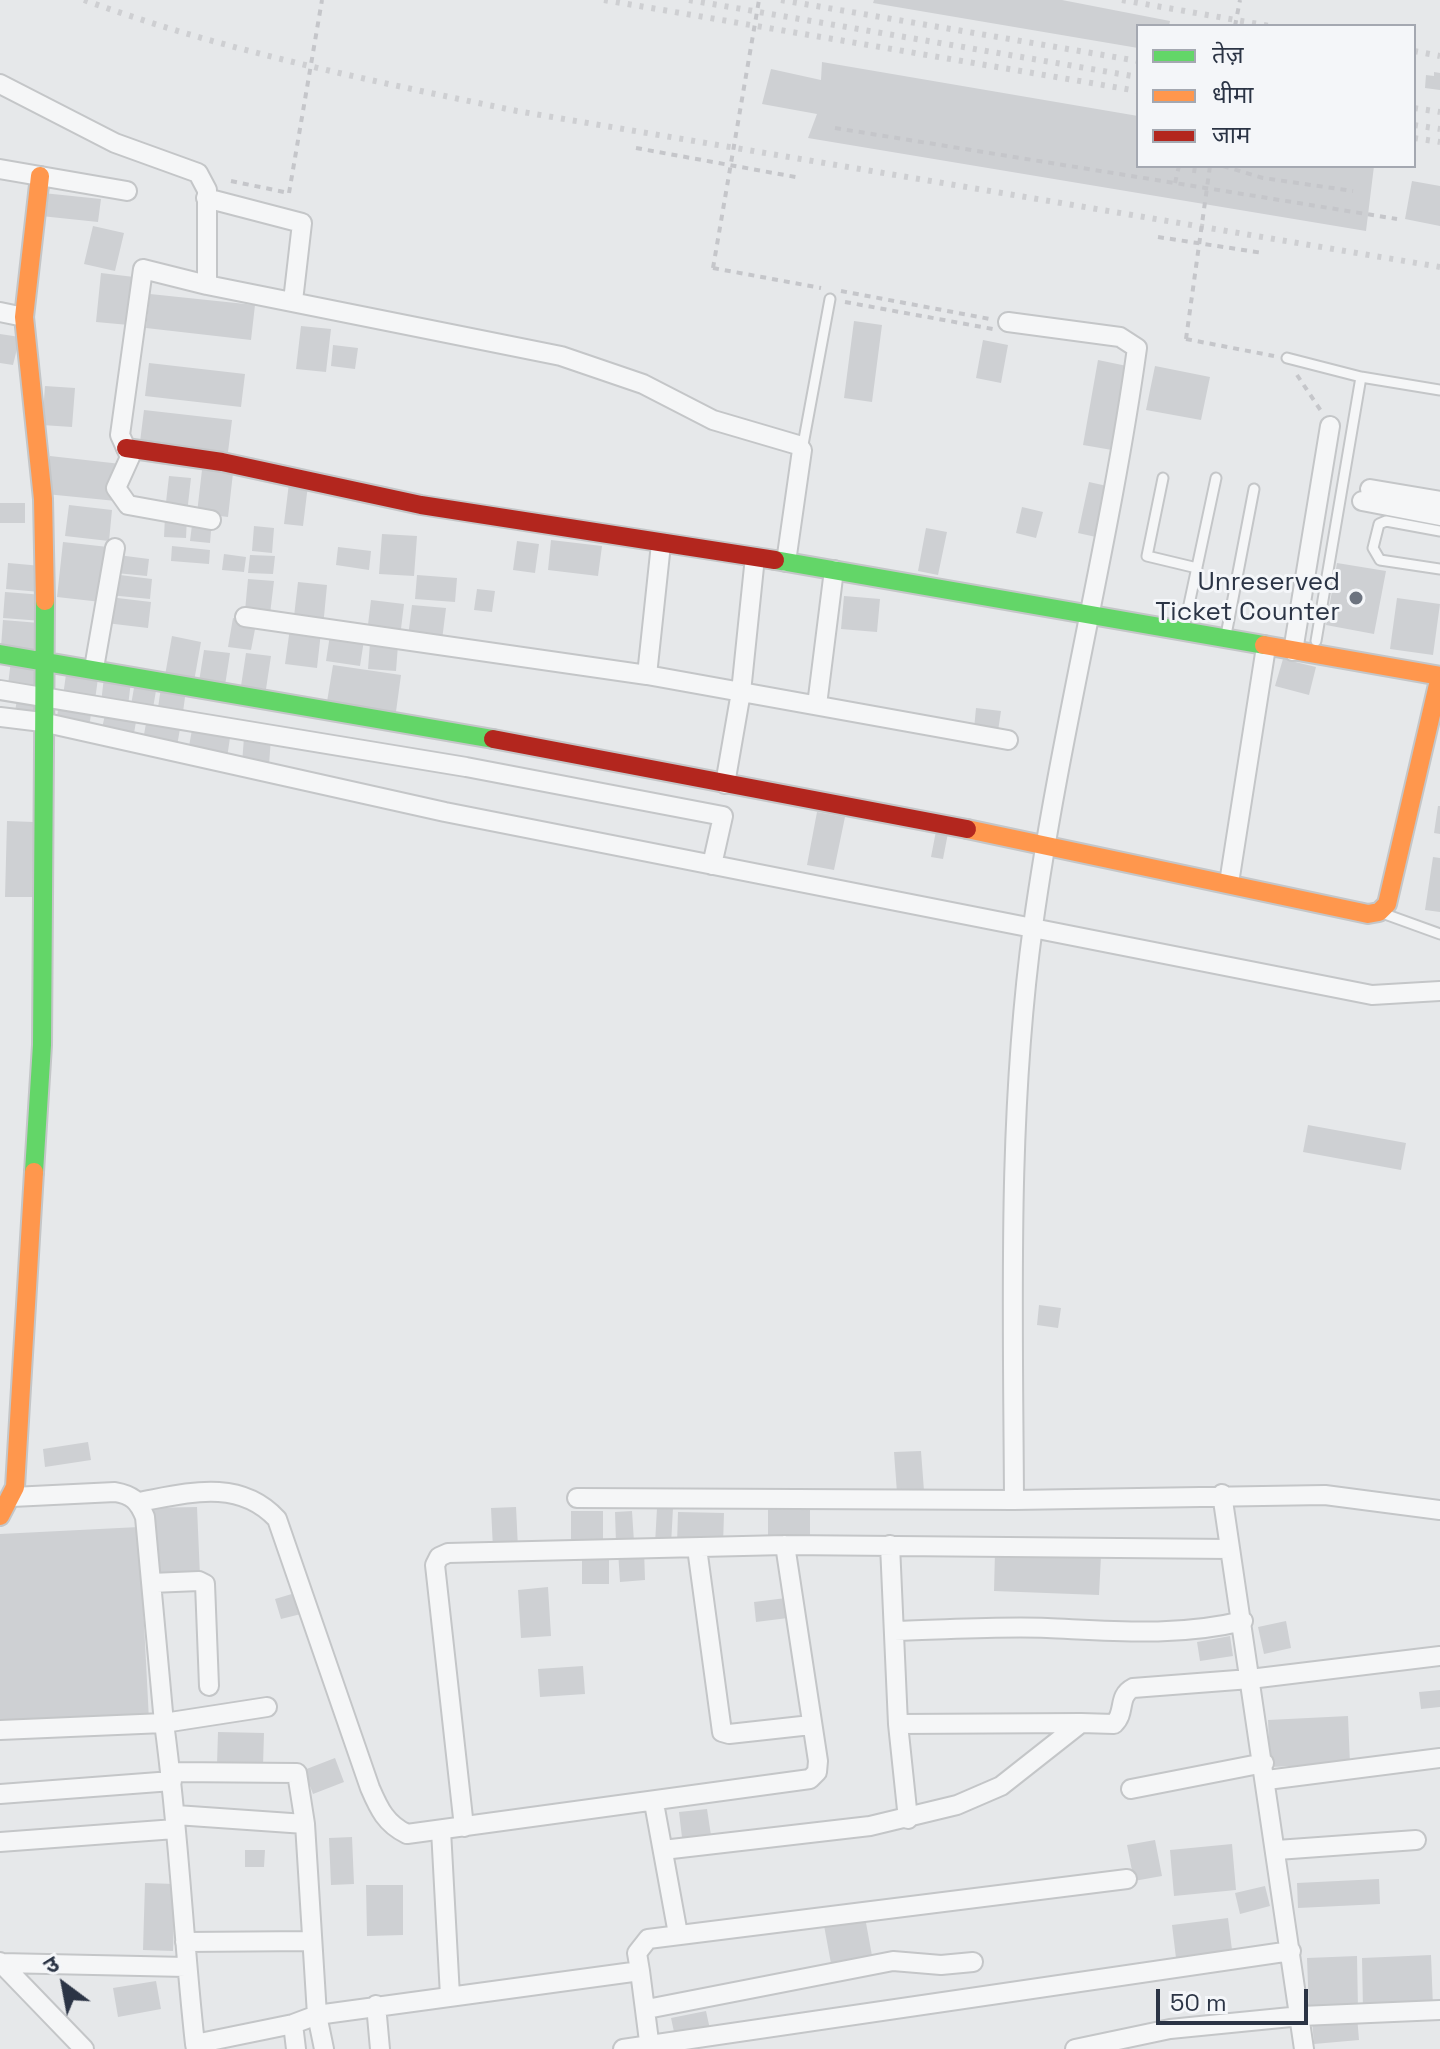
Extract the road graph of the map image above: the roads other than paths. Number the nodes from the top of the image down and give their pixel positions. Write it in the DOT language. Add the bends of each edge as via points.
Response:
graph roads {
  1 [pos="0,84"];
  2 [pos="0,169"];
  3 [pos="40,176"];
  4 [pos="127,191"];
  5 [pos="206,198"];
  6 [pos="207,285"];
  7 [pos="830,299"];
  8 [pos="293,301"];
  9 [pos="0,312"];
  10 [pos="24,317"];
  11 [pos="1008,322"];
  12 [pos="1287,358"];
  13 [pos="1361,377"];
  14 [pos="1440,390"];
  15 [pos="1330,426"];
  16 [pos="126,448"];
  17 [pos="802,450"];
  18 [pos="1163,478"];
  19 [pos="1216,478"];
  20 [pos="1254,489"];
  21 [pos="1440,501"];
  22 [pos="1440,516"];
  23 [pos="211,520"];
  24 [pos="1440,531"];
  25 [pos="661,544"];
  26 [pos="115,548"];
  27 [pos="755,557"];
  28 [pos="786,562"];
  29 [pos="1197,568"];
  30 [pos="1440,569"];
  31 [pos="834,570"];
  32 [pos="1090,614"];
  33 [pos="245,617"];
  34 [pos="1183,631"];
  35 [pos="1225,639"];
  36 [pos="1316,641"];
  37 [pos="1266,647"];
  38 [pos="1293,651"];
  39 [pos="0,654"];
  40 [pos="46,661"];
  41 [pos="94,668"];
  42 [pos="647,675"];
  43 [pos="1440,676"];
  44 [pos="0,690"];
  45 [pos="741,692"];
  46 [pos="43,697"];
  47 [pos="817,705"];
  48 [pos="0,717"];
  49 [pos="42,722"];
  50 [pos="1008,740"];
  51 [pos="727,784"];
  52 [pos="723,816"];
  53 [pos="1046,844"];
  54 [pos="712,865"];
  55 [pos="1229,883"];
  56 [pos="1379,912"];
  57 [pos="1033,927"];
  58 [pos="1440,934"];
  59 [pos="1440,991"];
  60 [pos="1222,1494"];
  61 [pos="12,1497"];
  62 [pos="577,1498"];
  63 [pos="1014,1500"];
  64 [pos="139,1502"];
  65 [pos="1440,1510"];
  66 [pos="0,1516"];
  67 [pos="785,1545"];
  68 [pos="890,1545"];
  69 [pos="697,1548"];
  70 [pos="1230,1549"];
  71 [pos="151,1583"];
  72 [pos="1243,1621"];
  73 [pos="894,1631"];
  74 [pos="1440,1656"];
  75 [pos="1250,1679"];
  76 [pos="209,1686"];
  77 [pos="267,1707"];
  78 [pos="164,1723"];
  79 [pos="1081,1723"];
  80 [pos="898,1724"];
  81 [pos="811,1725"];
  82 [pos="0,1730"];
  83 [pos="1440,1758"];
  84 [pos="1265,1771"];
  85 [pos="171,1776"];
  86 [pos="1131,1789"];
  87 [pos="0,1794"];
  88 [pos="654,1803"];
  89 [pos="908,1819"];
  90 [pos="176,1822"];
  91 [pos="305,1824"];
  92 [pos="464,1827"];
  93 [pos="441,1830"];
  94 [pos="1416,1840"];
  95 [pos="0,1842"];
  96 [pos="663,1850"];
  97 [pos="1277,1850"];
  98 [pos="1127,1879"];
  99 [pos="678,1934"];
  100 [pos="312,1941"];
  101 [pos="185,1942"];
  102 [pos="1291,1951"];
  103 [pos="0,1962"];
  104 [pos="973,1962"];
  105 [pos="186,1967"];
  106 [pos="640,1971"];
  107 [pos="450,1996"];
  108 [pos="376,2005"];
  109 [pos="647,2009"];
  110 [pos="1440,2010"];
  111 [pos="317,2015"];
  112 [pos="1301,2016"];
  113 [pos="293,2024"];
  114 [pos="196,2047"];
  115 [pos="650,2048"];
  116 [pos="84,2049"];
  117 [pos="296,2049"];
  118 [pos="324,2049"];
  119 [pos="380,2049"];
  120 [pos="623,2049"];
  121 [pos="1075,2049"];
  122 [pos="1304,2049"];
  1 -- 5 [label="street" via="115,143 198,173"];
  2 -- 3 [label="street"];
  3 -- 4 [label="street"];
  3 -- 10 [label="street"];
  5 -- 6 [label="street"];
  5 -- 8 [label="street" via="302,223"];
  6 -- 8 [label="street"];
  6 -- 16 [label="street" via="143,269 120,435"];
  7 -- 17 [label="lane"];
  8 -- 17 [label="street" via="561,356 643,384 713,420"];
  9 -- 10 [label="street"];
  10 -- 40 [label="street" via="43,499"];
  11 -- 32 [label="street" via="1120,337 1137,348"];
  12 -- 13 [label="lane"];
  13 -- 14 [label="lane"];
  13 -- 36 [label="lane"];
  15 -- 38 [label="street"];
  16 -- 23 [label="street" via="130,457 116,488 128,505"];
  16 -- 25 [label="street" via="222,462 421,505"];
  17 -- 28 [label="street"];
  18 -- 29 [label="lane" via="1147,556"];
  19 -- 29 [label="lane"];
  20 -- 35 [label="lane"];
  21 -- 22 [label="street" via="1366,495"];
  24 -- 30 [label="lane" via="1386,521 1379,524 1373,548 1380,560"];
  25 -- 27 [label="street"];
  25 -- 42 [label="street"];
  26 -- 41 [label="street"];
  27 -- 28 [label="street"];
  27 -- 45 [label="street"];
  28 -- 31 [label="street"];
  29 -- 34 [label="lane"];
  31 -- 32 [label="street"];
  31 -- 47 [label="street"];
  32 -- 34 [label="street"];
  32 -- 53 [label="street"];
  33 -- 42 [label="street"];
  34 -- 35 [label="street"];
  35 -- 37 [label="street"];
  37 -- 38 [label="street"];
  37 -- 55 [label="street"];
  38 -- 43 [label="street"];
  39 -- 40 [label="street"];
  40 -- 41 [label="street"];
  40 -- 46 [label="street"];
  41 -- 51 [label="street"];
  42 -- 45 [label="street"];
  43 -- 56 [label="street" via="1387,904"];
  44 -- 46 [label="street"];
  45 -- 47 [label="street"];
  45 -- 51 [label="street"];
  46 -- 49 [label="street"];
  46 -- 52 [label="street"];
  47 -- 50 [label="street"];
  48 -- 49 [label="street"];
  49 -- 54 [label="street"];
  49 -- 61 [label="street" via="42,1045"];
  51 -- 52 [label="street"];
  51 -- 53 [label="street"];
  52 -- 54 [label="street"];
  53 -- 55 [label="street"];
  53 -- 57 [label="street"];
  54 -- 57 [label="street"];
  55 -- 56 [label="street" via="1368,914"];
  56 -- 58 [label="lane"];
  57 -- 59 [label="street" via="1372,995"];
  57 -- 63 [label="street" via="1015,1119"];
  60 -- 63 [label="street"];
  60 -- 65 [label="street" via="1325,1495"];
  60 -- 70 [label="street"];
  61 -- 64 [label="street" via="115,1492"];
  61 -- 66 [label="street"];
  62 -- 63 [label="street"];
  64 -- 71 [label="street"];
  64 -- 93 [label="street" via="207,1490 236,1493 270,1511 381,1812 407,1834"];
  67 -- 68 [label="street"];
  67 -- 69 [label="street"];
  67 -- 81 [label="street"];
  68 -- 70 [label="street"];
  68 -- 73 [label="street"];
  69 -- 81 [label="street" via="722,1732"];
  69 -- 92 [label="street" via="568,1548 439,1557 435,1565"];
  70 -- 72 [label="street"];
  71 -- 76 [label="street" via="205,1584"];
  71 -- 78 [label="street"];
  72 -- 73 [label="street" via="1176,1632 1118,1634 1047,1628"];
  72 -- 75 [label="street"];
  73 -- 80 [label="street"];
  74 -- 75 [label="street"];
  75 -- 79 [label="street" via="1133,1688 1123,1698 1114,1724"];
  75 -- 84 [label="street"];
  77 -- 78 [label="street"];
  78 -- 82 [label="street"];
  78 -- 85 [label="street"];
  79 -- 80 [label="street"];
  79 -- 89 [label="street" via="1001,1786"];
  80 -- 89 [label="street"];
  81 -- 88 [label="street" via="818,1761 810,1779"];
  83 -- 84 [label="street"];
  84 -- 86 [label="street"];
  84 -- 97 [label="street"];
  85 -- 87 [label="street"];
  85 -- 90 [label="street"];
  85 -- 91 [label="street" via="297,1773"];
  88 -- 92 [label="street"];
  88 -- 96 [label="street"];
  89 -- 96 [label="street"];
  90 -- 91 [label="street"];
  90 -- 95 [label="street"];
  90 -- 101 [label="street"];
  91 -- 100 [label="street"];
  92 -- 93 [label="street"];
  93 -- 107 [label="street"];
  94 -- 97 [label="street"];
  96 -- 99 [label="street"];
  97 -- 102 [label="street"];
  98 -- 99 [label="street"];
  99 -- 106 [label="street" via="640,1944"];
  100 -- 101 [label="street"];
  100 -- 111 [label="street"];
  101 -- 105 [label="street"];
  102 -- 112 [label="street"];
  102 -- 115 [label="street"];
  103 -- 105 [label="street"];
  103 -- 116 [label="street"];
  104 -- 109 [label="street" via="893,1961"];
  105 -- 114 [label="street"];
  106 -- 107 [label="street"];
  106 -- 109 [label="street"];
  107 -- 108 [label="street"];
  108 -- 111 [label="street"];
  108 -- 119 [label="street"];
  109 -- 115 [label="street"];
  110 -- 112 [label="street"];
  111 -- 113 [label="street"];
  111 -- 118 [label="street"];
  112 -- 121 [label="street" via="1170,2029"];
  112 -- 122 [label="street"];
  113 -- 114 [label="street"];
  113 -- 117 [label="street"];
  115 -- 120 [label="street"];
}
